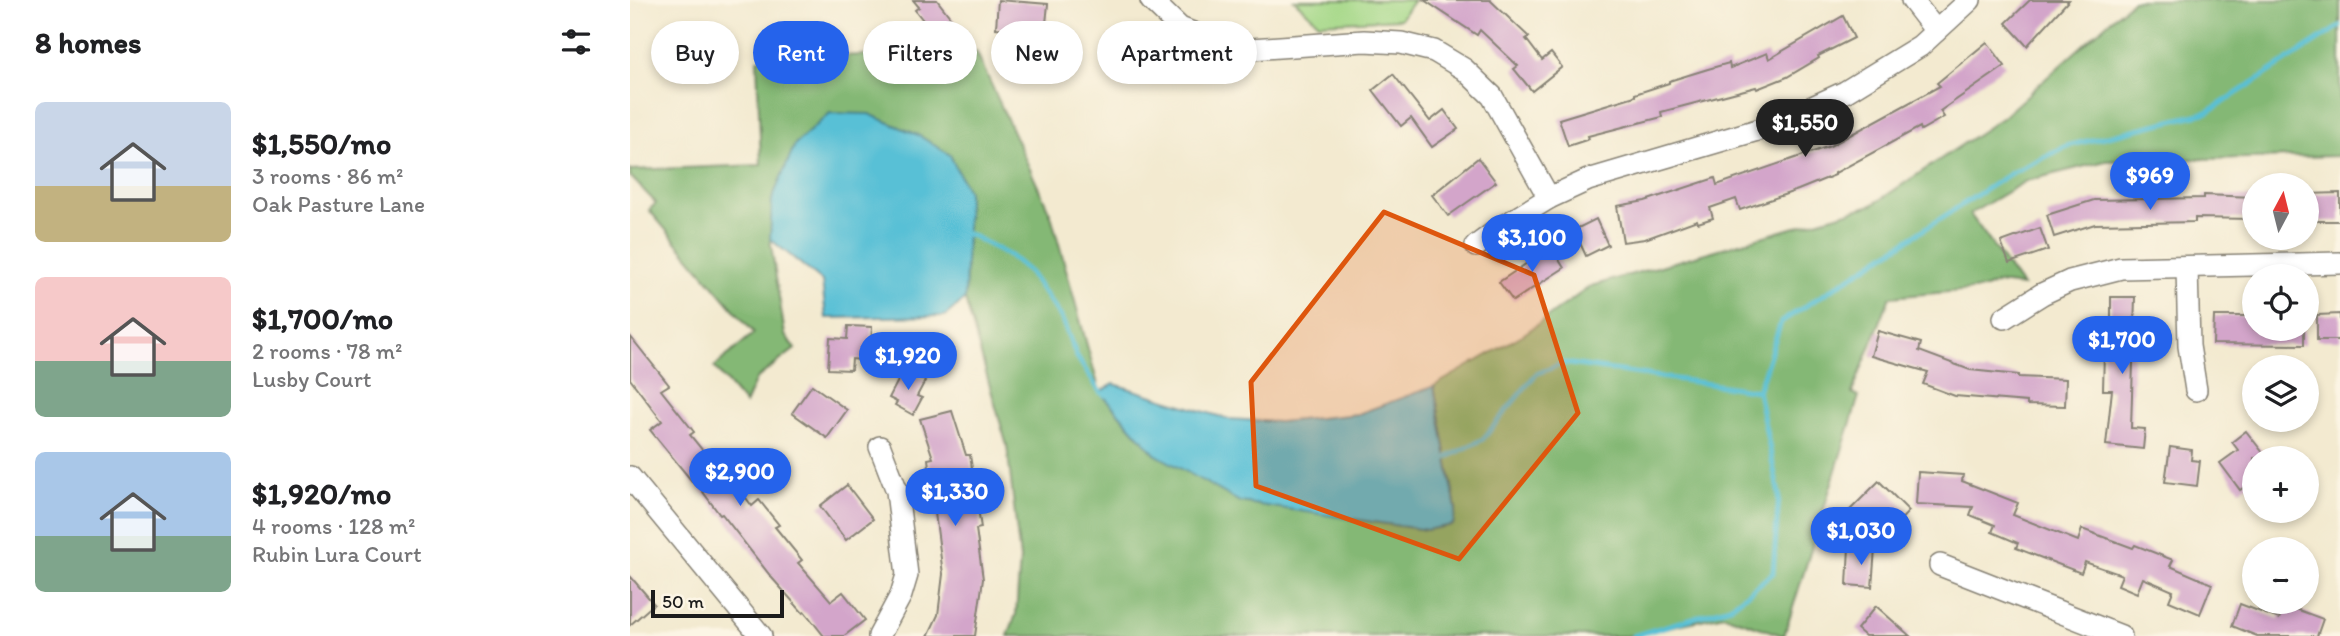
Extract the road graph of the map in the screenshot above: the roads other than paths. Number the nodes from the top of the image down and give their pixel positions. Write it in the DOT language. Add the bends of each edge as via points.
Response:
graph roads {
  1 [pos="1151,0"];
  2 [pos="1912,0"];
  3 [pos="1970,0"];
  4 [pos="1936,30"];
  5 [pos="1549,198"];
  6 [pos="1476,246"];
  7 [pos="2340,264"];
  8 [pos="2187,268"];
  9 [pos="2004,318"];
  10 [pos="2196,390"];
  11 [pos="880,447"];
  12 [pos="630,477"];
  13 [pos="1940,565"];
  14 [pos="2117,635"];
  15 [pos="761,636"];
  16 [pos="879,636"];
  1 -- 5 [label="street" via="1180,28 1236,50 1364,41 1434,51 1464,69 1492,96"];
  2 -- 4 [label="street"];
  3 -- 4 [label="street"];
  4 -- 5 [label="street" via="1920,46 1866,79 1771,126 1588,180"];
  5 -- 6 [label="street"];
  7 -- 8 [label="street"];
  8 -- 9 [label="street" via="2121,268 2098,273 2042,294"];
  8 -- 10 [label="street" via="2189,346"];
  11 -- 16 [label="street" via="897,491 907,575"];
  12 -- 15 [label="street"];
  13 -- 14 [label="street"];
}
